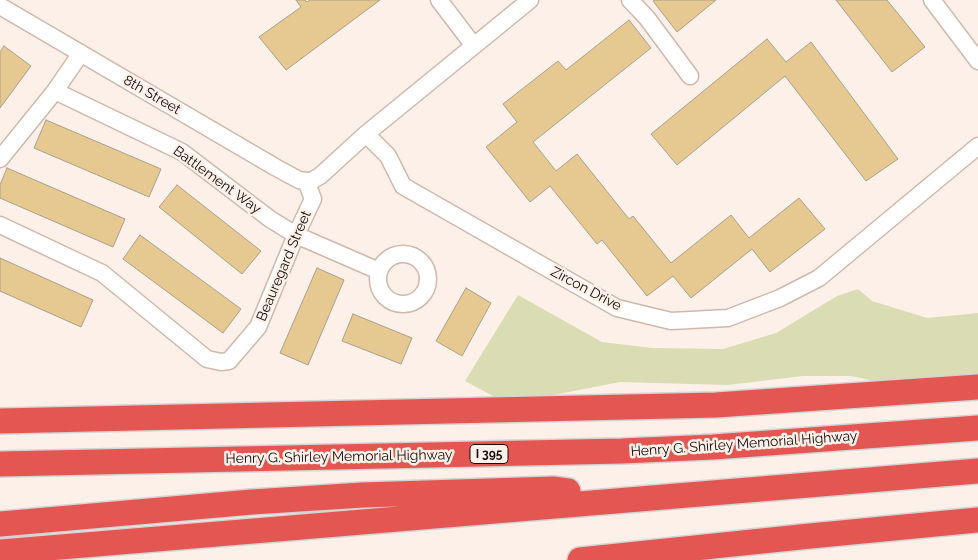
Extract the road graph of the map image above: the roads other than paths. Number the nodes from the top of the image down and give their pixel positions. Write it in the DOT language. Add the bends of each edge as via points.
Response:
graph roads {
  1 [pos="439,0"];
  2 [pos="530,0"];
  3 [pos="630,0"];
  4 [pos="932,0"];
  5 [pos="0,6"];
  6 [pos="474,46"];
  7 [pos="81,54"];
  8 [pos="978,61"];
  9 [pos="690,76"];
  10 [pos="55,92"];
  11 [pos="366,134"];
  12 [pos="978,146"];
  13 [pos="0,159"];
  14 [pos="306,181"];
  15 [pos="0,226"];
  16 [pos="296,235"];
  17 [pos="378,271"];
  18 [pos="978,387"];
  19 [pos="0,421"];
  20 [pos="978,428"];
  21 [pos="0,464"];
  22 [pos="978,471"];
  23 [pos="635,499"];
  24 [pos="978,520"];
  25 [pos="0,524"];
  26 [pos="0,552"];
  27 [pos="580,560"];
  1 -- 6 [label="street"];
  2 -- 6 [label="street"];
  3 -- 9 [label="street"];
  4 -- 8 [label="street"];
  5 -- 7 [label="street, 8th Street"];
  6 -- 11 [label="street"];
  7 -- 10 [label="street"];
  7 -- 14 [label="street, 8th Street" via="275,167"];
  10 -- 13 [label="street"];
  10 -- 16 [label="street, Battlement Way" via="182,152"];
  11 -- 12 [label="street, Zircon Drive" via="388,156 403,186 617,308 671,321 728,318 780,298 819,278"];
  11 -- 14 [label="street" via="320,176"];
  14 -- 16 [label="street, Beauregard Street" via="313,199"];
  15 -- 16 [label="street, Beauregard Street" via="102,273 207,359 222,362 234,357 258,327"];
  16 -- 17 [label="street, Battlement Way"];
  18 -- 19 [label="highway" via="716,405"];
  20 -- 21 [label="highway, Henry G. Shirley Memorial Highway / I 395" via="622,451"];
  22 -- 23 [label="highway"];
  23 -- 25 [label="highway" via="553,489 363,496 252,502"];
  23 -- 26 [label="highway"];
  24 -- 27 [label="highway"];
}
